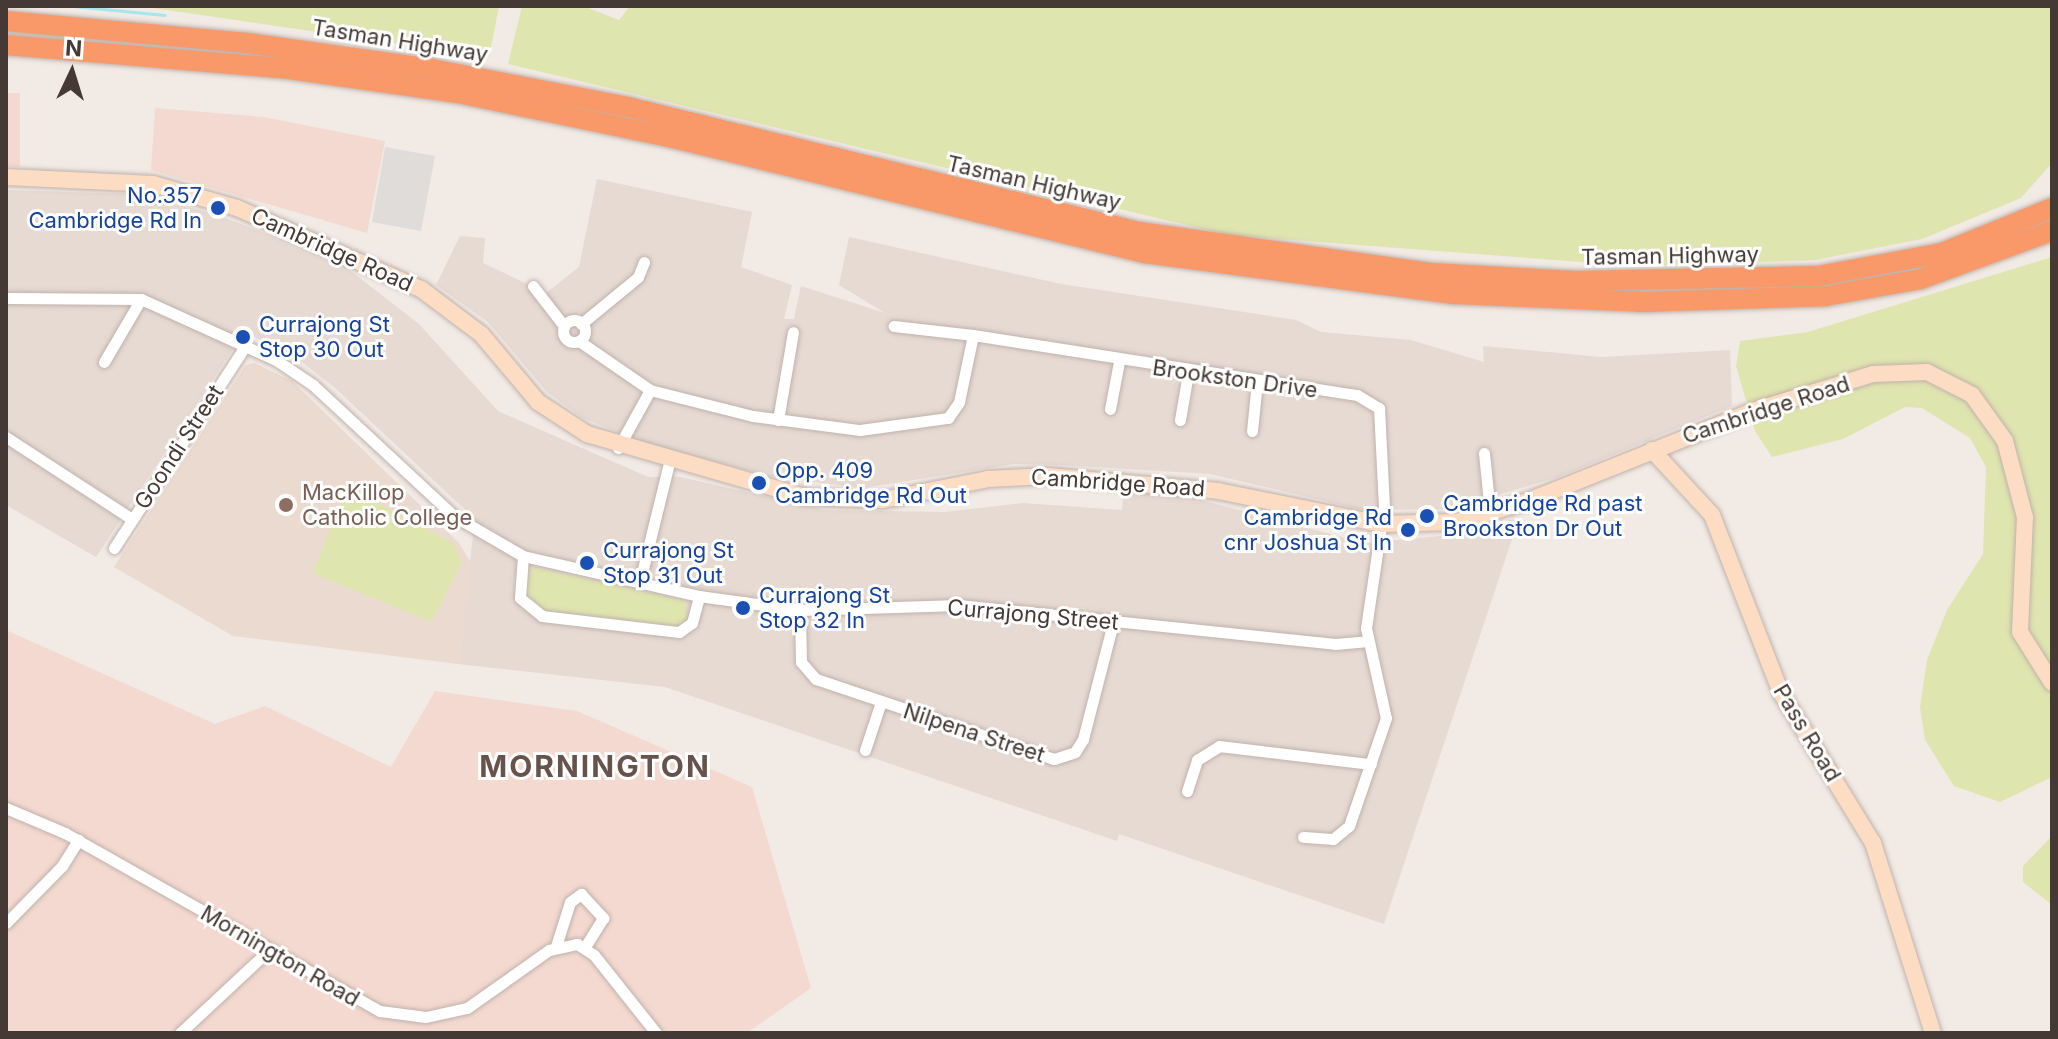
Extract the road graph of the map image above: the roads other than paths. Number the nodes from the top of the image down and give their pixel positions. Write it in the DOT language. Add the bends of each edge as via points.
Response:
graph roads {
  1 [pos="6,19"];
  2 [pos="6,48"];
  3 [pos="6,177"];
  4 [pos="2052,208"];
  5 [pos="2052,231"];
  6 [pos="644,262"];
  7 [pos="533,286"];
  8 [pos="6,298"];
  9 [pos="141,299"];
  10 [pos="581,324"];
  11 [pos="564,326"];
  12 [pos="894,326"];
  13 [pos="793,332"];
  14 [pos="973,335"];
  15 [pos="579,341"];
  16 [pos="245,346"];
  17 [pos="104,362"];
  18 [pos="1119,362"];
  19 [pos="1188,373"];
  20 [pos="1257,382"];
  21 [pos="650,390"];
  22 [pos="1110,409"];
  23 [pos="778,420"];
  24 [pos="1180,420"];
  25 [pos="1252,431"];
  26 [pos="6,437"];
  27 [pos="618,448"];
  28 [pos="1652,450"];
  29 [pos="1484,453"];
  30 [pos="669,463"];
  31 [pos="1490,512"];
  32 [pos="132,519"];
  33 [pos="1381,524"];
  34 [pos="114,548"];
  35 [pos="523,556"];
  36 [pos="640,581"];
  37 [pos="699,596"];
  38 [pos="800,610"];
  39 [pos="1113,623"];
  40 [pos="1368,641"];
  41 [pos="2052,683"];
  42 [pos="881,702"];
  43 [pos="865,750"];
  44 [pos="1371,764"];
  45 [pos="1187,791"];
  46 [pos="6,808"];
  47 [pos="1303,837"];
  48 [pos="78,840"];
  49 [pos="6,923"];
  50 [pos="556,946"];
  51 [pos="585,947"];
  52 [pos="269,950"];
  53 [pos="180,1033"];
  54 [pos="656,1033"];
  55 [pos="1933,1033"];
  1 -- 4 [label="highway, Tasman Highway" via="474,77 632,108 1139,232 1432,273 1575,281 1818,276 1942,253"];
  2 -- 5 [label="highway, Tasman Highway" via="282,68 458,93 673,138 1145,253 1251,272 1453,294 1640,302 1826,296 1921,279"];
  3 -- 27 [label="main road, Cambridge Road" via="168,187 357,258 462,316 538,402"];
  6 -- 10 [label="street" via="638,277"];
  7 -- 11 [label="street"];
  8 -- 9 [label="street, Currajong Street"];
  9 -- 16 [label="street, Currajong Street"];
  9 -- 17 [label="street"];
  10 -- 11 [label="street"];
  10 -- 15 [label="street"];
  11 -- 15 [label="street" via="566,339"];
  12 -- 14 [label="street, Brookston Drive"];
  13 -- 23 [label="street"];
  14 -- 18 [label="street, Brookston Drive"];
  14 -- 23 [label="street" via="959,402 948,418 860,430"];
  15 -- 21 [label="street"];
  16 -- 32 [label="street, Goondi Street"];
  16 -- 35 [label="street, Currajong Street" via="302,376 472,530"];
  18 -- 19 [label="street, Brookston Drive"];
  18 -- 22 [label="street"];
  19 -- 20 [label="street, Brookston Drive"];
  19 -- 24 [label="street"];
  20 -- 25 [label="street"];
  20 -- 33 [label="street, Brookston Drive" via="1374,403 1383,420"];
  21 -- 23 [label="street"];
  21 -- 27 [label="street"];
  26 -- 32 [label="street"];
  27 -- 30 [label="main road, Cambridge Road"];
  28 -- 31 [label="main road, Cambridge Road"];
  28 -- 41 [label="main road, Cambridge Road" via="1708,425 1873,374 1913,370 1957,384 1995,422 2012,461 2025,517 2020,632"];
  28 -- 55 [label="main road, Pass Road" via="1712,515 1781,693 1873,843"];
  29 -- 31 [label="street"];
  30 -- 33 [label="main road, Cambridge Road" via="805,497 848,501 988,479 1073,477 1218,491"];
  30 -- 36 [label="street"];
  31 -- 33 [label="main road, Cambridge Road" via="1457,522"];
  32 -- 34 [label="street, Goondi Street"];
  33 -- 40 [label="street"];
  35 -- 36 [label="street, Currajong Street"];
  35 -- 37 [label="street" via="520,598 542,616 679,632 692,623"];
  36 -- 37 [label="street, Currajong Street"];
  37 -- 38 [label="street, Currajong Street"];
  38 -- 39 [label="street, Currajong Street" via="959,605"];
  38 -- 42 [label="street, Nilpena Street" via="806,672"];
  39 -- 40 [label="street, Currajong Street" via="1335,644"];
  39 -- 42 [label="street, Nilpena Street" via="1083,739 1064,757 1047,758"];
  40 -- 44 [label="street" via="1386,708"];
  42 -- 43 [label="street, Nilpena Street"];
  44 -- 45 [label="street" via="1219,746 1197,760"];
  44 -- 47 [label="street" via="1345,832 1325,840"];
  46 -- 48 [label="street, Mornington Road"];
  48 -- 49 [label="street" via="62,866"];
  48 -- 52 [label="street, Mornington Road"];
  50 -- 51 [label="street"];
  50 -- 51 [label="street" via="570,902 581,894 603,918"];
  50 -- 52 [label="street, Mornington Road" via="476,1004 426,1017 364,1005"];
  51 -- 54 [label="street"];
  52 -- 53 [label="street"];
}
